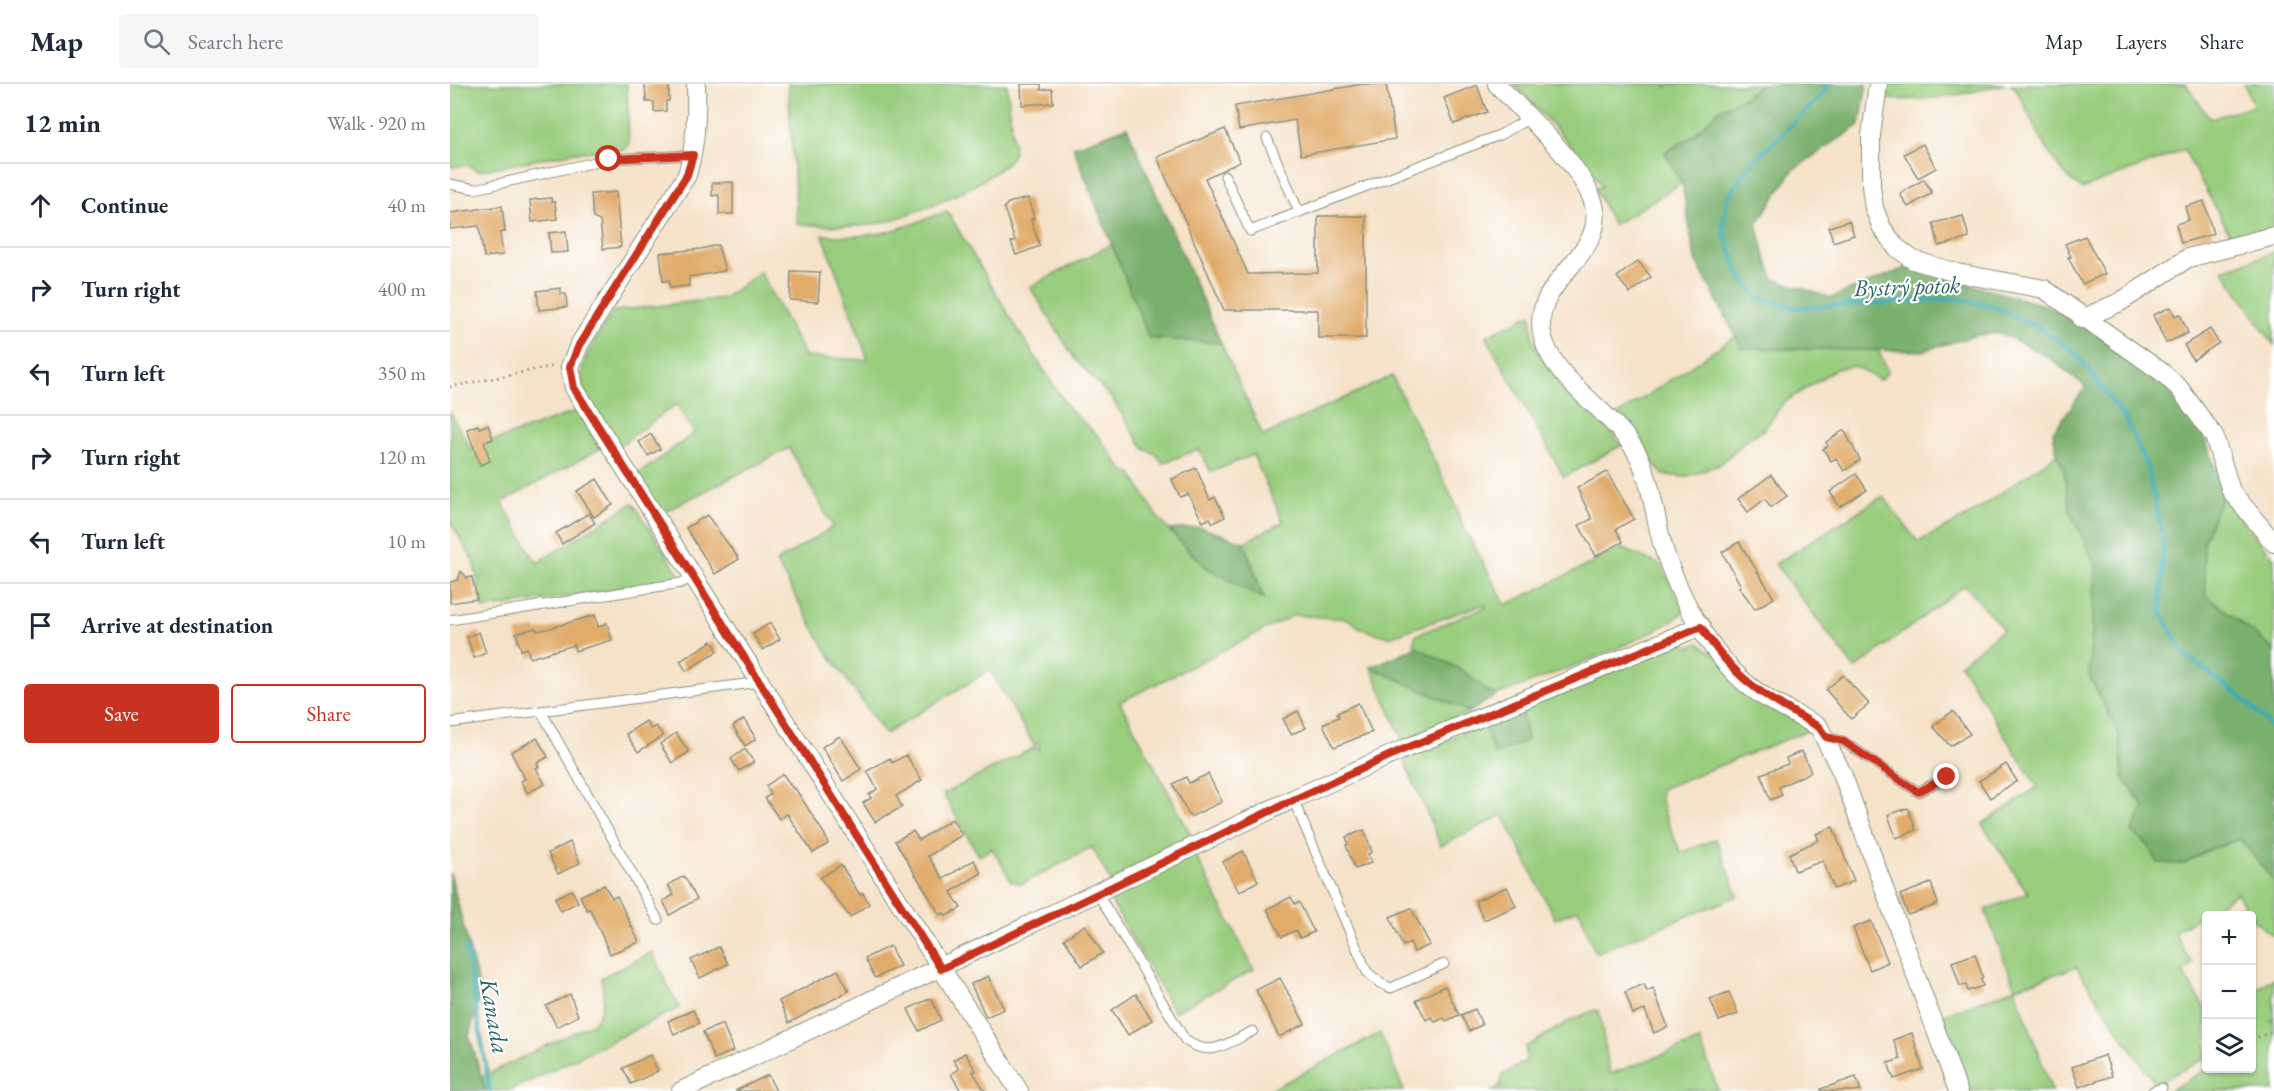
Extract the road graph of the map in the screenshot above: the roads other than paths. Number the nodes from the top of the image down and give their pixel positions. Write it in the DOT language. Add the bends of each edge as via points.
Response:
graph roads {
  1 [pos="696,84"];
  2 [pos="1497,84"];
  3 [pos="1878,84"];
  4 [pos="1528,119"];
  5 [pos="1268,138"];
  6 [pos="693,155"];
  7 [pos="1225,176"];
  8 [pos="450,184"];
  9 [pos="1299,212"];
  10 [pos="2274,236"];
  11 [pos="2082,319"];
  12 [pos="2274,543"];
  13 [pos="693,577"];
  14 [pos="450,620"];
  15 [pos="1701,627"];
  16 [pos="760,682"];
  17 [pos="541,711"];
  18 [pos="450,723"];
  19 [pos="1826,737"];
  20 [pos="1947,777"];
  21 [pos="1293,800"];
  22 [pos="1098,894"];
  23 [pos="658,920"];
  24 [pos="1444,964"];
  25 [pos="941,969"];
  26 [pos="1253,1031"];
  27 [pos="681,1091"];
  28 [pos="1019,1091"];
  29 [pos="1958,1091"];
  1 -- 6 [label="street"];
  2 -- 4 [label="street"];
  3 -- 11 [label="street" via="1870,186 1882,228 1896,247 1913,260 1957,273 2044,289"];
  4 -- 9 [label="lane" via="1502,134"];
  4 -- 15 [label="street" via="1575,168 1597,214 1585,249 1545,297 1539,317 1543,338 1561,369 1615,425 1639,457 1665,553"];
  5 -- 9 [label="lane"];
  6 -- 8 [label="lane" via="609,159 475,189"];
  6 -- 13 [label="street" via="687,175 579,345 570,367 574,388"];
  7 -- 9 [label="lane" via="1250,231"];
  10 -- 11 [label="street" via="2188,258 2121,302"];
  11 -- 12 [label="street" via="2179,388 2214,436 2232,490"];
  13 -- 14 [label="lane" via="681,583"];
  13 -- 16 [label="street"];
  15 -- 19 [label="street" via="1743,680 1819,727"];
  15 -- 21 [label="street" via="1402,750"];
  16 -- 17 [label="lane"];
  16 -- 25 [label="street"];
  17 -- 18 [label="lane"];
  17 -- 23 [label="lane"];
  19 -- 20 [label="lane" via="1843,741 1918,792"];
  19 -- 29 [label="street"];
  21 -- 22 [label="street"];
  21 -- 24 [label="lane" via="1367,972 1391,988"];
  22 -- 25 [label="street"];
  22 -- 26 [label="lane" via="1185,1040 1197,1049 1216,1048"];
  25 -- 27 [label="street"];
  25 -- 28 [label="street"];
}
